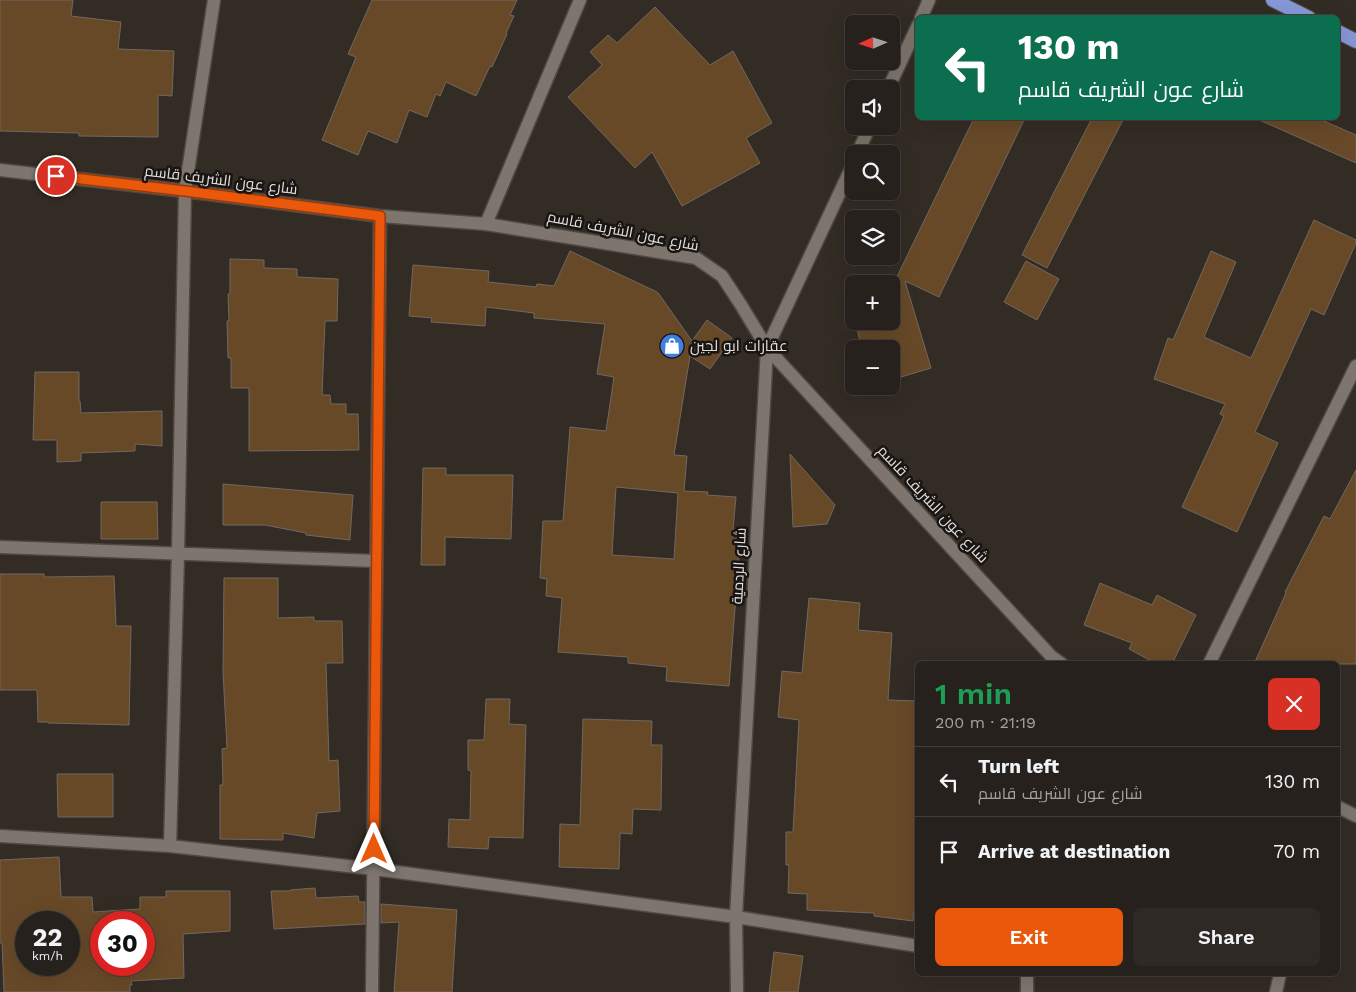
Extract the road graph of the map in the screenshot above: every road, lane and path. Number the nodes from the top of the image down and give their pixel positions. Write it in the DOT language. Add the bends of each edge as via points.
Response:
graph roads {
  1 [pos="214,0"];
  2 [pos="580,0"];
  3 [pos="929,0"];
  4 [pos="1273,0"];
  5 [pos="922,15"];
  6 [pos="1303,15"];
  7 [pos="915,31"];
  8 [pos="1340,33"];
  9 [pos="1356,41"];
  10 [pos="892,80"];
  11 [pos="0,170"];
  12 [pos="845,181"];
  13 [pos="185,191"];
  14 [pos="380,216"];
  15 [pos="486,224"];
  16 [pos="767,348"];
  17 [pos="1356,366"];
  18 [pos="0,547"];
  19 [pos="178,554"];
  20 [pos="376,561"];
  21 [pos="1050,660"];
  22 [pos="1210,661"];
  23 [pos="1340,808"];
  24 [pos="1356,816"];
  25 [pos="0,836"];
  26 [pos="170,846"];
  27 [pos="374,868"];
  28 [pos="736,917"];
  29 [pos="915,946"];
  30 [pos="1027,976"];
  31 [pos="1280,976"];
  32 [pos="372,992"];
  33 [pos="737,992"];
  34 [pos="1026,992"];
  35 [pos="1276,992"];
  1 -- 13 [label="street"];
  2 -- 15 [label="street"];
  3 -- 5 [label="street"];
  4 -- 6 [label="highway"];
  7 -- 10 [label="street"];
  8 -- 9 [label="highway"];
  11 -- 13 [label="street, شارع عون الشريف قاسم"];
  12 -- 16 [label="street, شارع الردمية"];
  13 -- 14 [label="street, شارع عون الشريف قاسم"];
  13 -- 19 [label="street"];
  14 -- 15 [label="street, شارع عون الشريف قاسم"];
  14 -- 20 [label="street"];
  15 -- 16 [label="street, شارع عون الشريف قاسم" via="696,258 722,276"];
  16 -- 21 [label="street, شارع عون الشريف قاسم"];
  16 -- 28 [label="street, شارع الردمية"];
  17 -- 22 [label="street"];
  18 -- 19 [label="street"];
  19 -- 20 [label="street"];
  19 -- 26 [label="street"];
  20 -- 27 [label="street"];
  23 -- 24 [label="street"];
  25 -- 26 [label="street"];
  26 -- 27 [label="street"];
  27 -- 28 [label="street"];
  27 -- 32 [label="street"];
  28 -- 29 [label="street"];
  28 -- 33 [label="street, شارع الردمية"];
  30 -- 34 [label="street"];
  31 -- 35 [label="street"];
}
